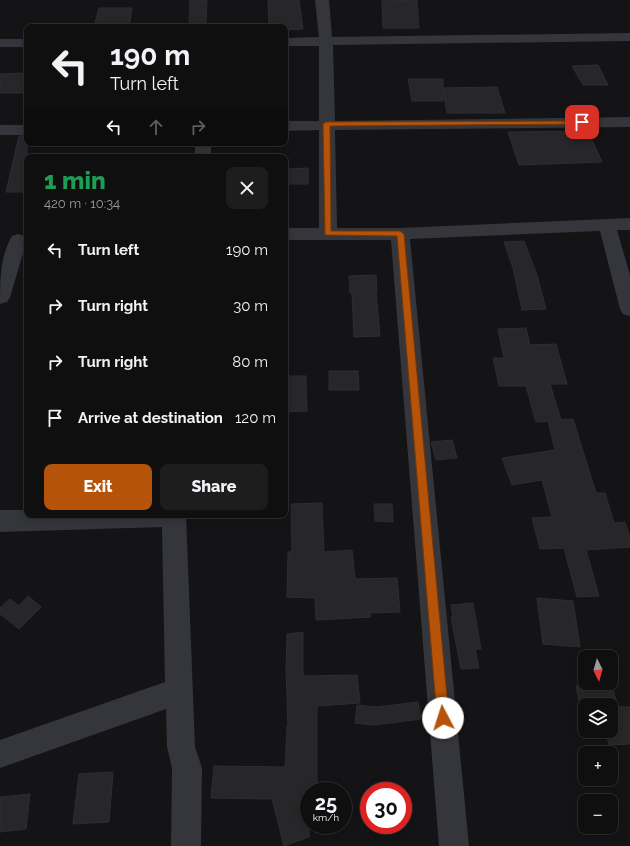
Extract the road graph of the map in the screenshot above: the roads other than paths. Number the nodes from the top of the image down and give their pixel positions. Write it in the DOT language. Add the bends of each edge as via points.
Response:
graph roads {
  1 [pos="322,0"];
  2 [pos="630,37"];
  3 [pos="288,42"];
  4 [pos="326,42"];
  5 [pos="0,43"];
  6 [pos="24,43"];
  7 [pos="630,122"];
  8 [pos="326,124"];
  9 [pos="288,126"];
  10 [pos="0,130"];
  11 [pos="24,130"];
  12 [pos="630,224"];
  13 [pos="607,225"];
  14 [pos="288,234"];
  15 [pos="328,234"];
  16 [pos="400,234"];
  17 [pos="23,240"];
  18 [pos="0,241"];
  19 [pos="0,297"];
  20 [pos="630,309"];
  21 [pos="104,518"];
  22 [pos="174,518"];
  23 [pos="0,521"];
  24 [pos="178,691"];
  25 [pos="0,754"];
  26 [pos="186,846"];
  27 [pos="454,846"];
  1 -- 4 [label="street"];
  2 -- 4 [label="street"];
  3 -- 4 [label="street"];
  4 -- 8 [label="street"];
  5 -- 6 [label="street"];
  7 -- 8 [label="street"];
  8 -- 9 [label="street"];
  8 -- 15 [label="street"];
  10 -- 11 [label="street"];
  12 -- 13 [label="street"];
  13 -- 16 [label="street"];
  13 -- 20 [label="street"];
  14 -- 15 [label="street"];
  15 -- 16 [label="street"];
  16 -- 27 [label="street"];
  17 -- 18 [label="street"];
  17 -- 19 [label="street"];
  21 -- 23 [label="street"];
  22 -- 24 [label="street"];
  24 -- 25 [label="street"];
  24 -- 26 [label="street" via="181,747 187,768"];
}
